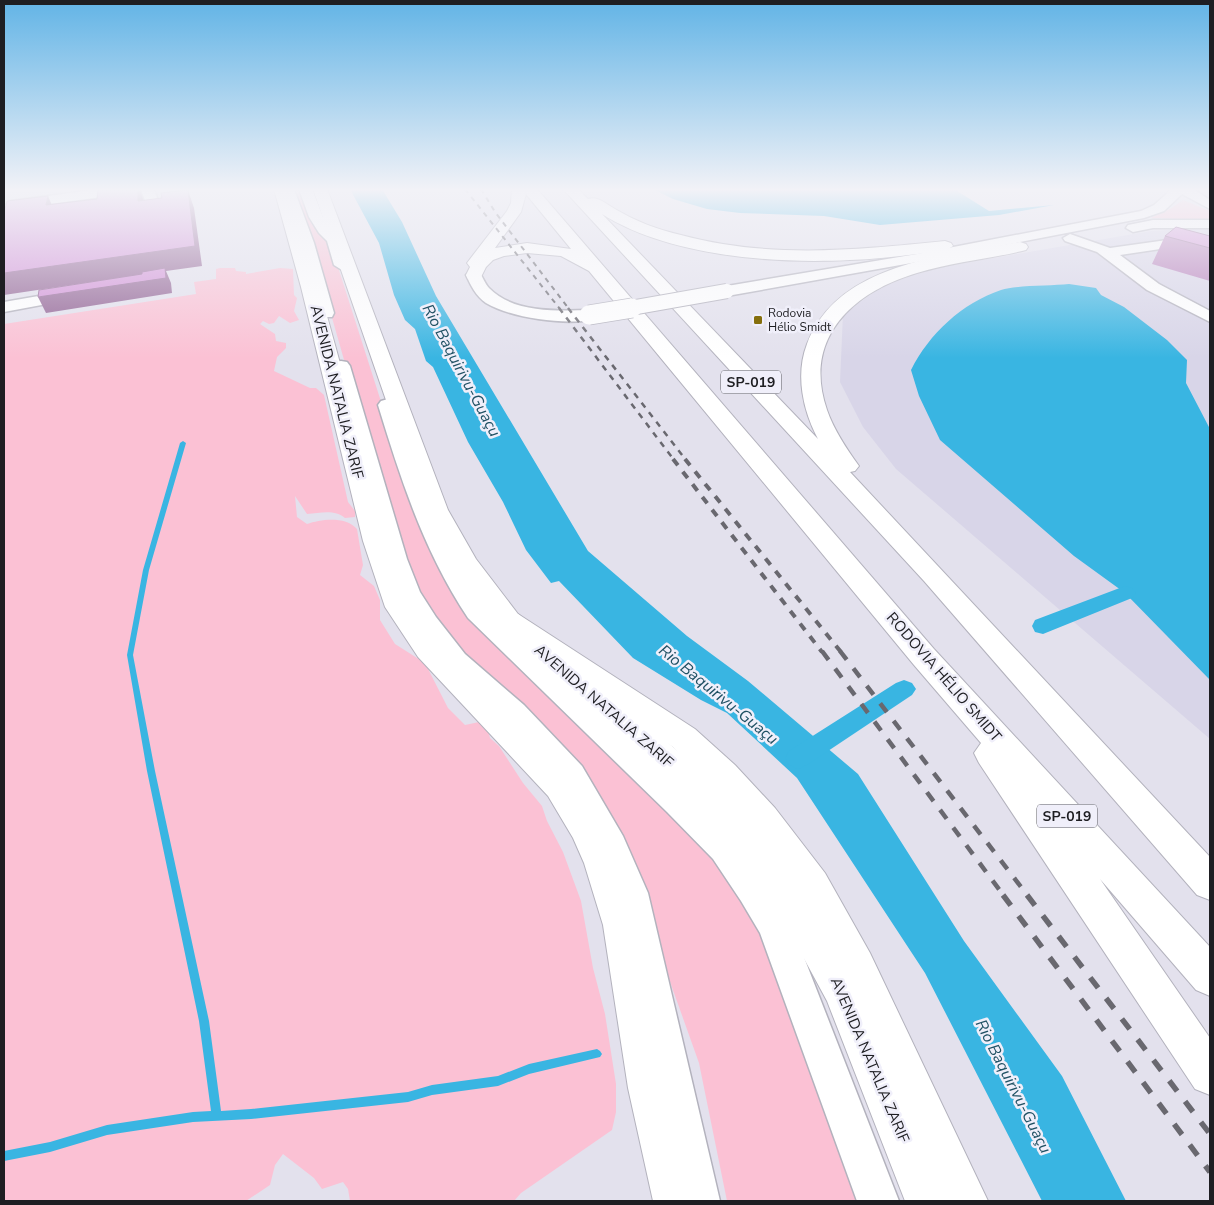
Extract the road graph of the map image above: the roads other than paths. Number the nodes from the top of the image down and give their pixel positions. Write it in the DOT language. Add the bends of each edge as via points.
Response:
graph roads {
  1 [pos="298,245"];
  2 [pos="308,245"];
  3 [pos="336,245"];
  4 [pos="340,245"];
  5 [pos="488,245"];
  6 [pos="577,245"];
  7 [pos="623,245"];
  8 [pos="705,245"];
  9 [pos="986,245"];
  10 [pos="999,245"];
  11 [pos="1004,245"];
  12 [pos="1089,245"];
  13 [pos="1102,245"];
  14 [pos="1156,245"];
  15 [pos="1174,245"];
  16 [pos="1195,249"];
  17 [pos="1104,251"];
  18 [pos="474,275"];
  19 [pos="607,281"];
  20 [pos="93,292"];
  21 [pos="4,307"];
  22 [pos="1210,316"];
  23 [pos="933,576"];
  24 [pos="492,617"];
  25 [pos="924,657"];
  26 [pos="1210,883"];
  27 [pos="1210,976"];
  28 [pos="1210,1074"];
  29 [pos="676,1201"];
  30 [pos="699,1201"];
  31 [pos="878,1201"];
  32 [pos="928,1201"];
  33 [pos="965,1201"];
  1 -- 29 [label="main road, AVENIDA NATALIA ZARIF" via="376,541 399,607 428,649 560,786 587,829 602,862 622,925 650,1088"];
  2 -- 30 [label="street" via="395,559 408,593 456,661 514,712 571,775 612,846 631,893"];
  3 -- 24 [label="street" via="408,465 444,559 459,588"];
  4 -- 24 [label="main road, AVENIDA NATALIA ZARIF" via="436,510"];
  5 -- 18 [label="main road" via="477,260"];
  6 -- 19 [label="main road, RODOVIA HÉLIO SMIDT / SP-019"];
  7 -- 23 [label="main road, SP-019"];
  8 -- 9 [label="main road" via="750,252 839,256"];
  10 -- 18 [label="street, bridge" via="589,315 554,315 508,306 486,296"];
  11 -- 23 [label="main road" via="928,264 861,291 837,310 819,333 810,360 810,391 821,425 845,463"];
  12 -- 17 [label="street"];
  13 -- 17 [label="street"];
  14 -- 17 [label="street"];
  15 -- 16 [label="street"];
  17 -- 22 [label="street" via="1159,291"];
  18 -- 19 [label="main road" via="478,265 492,255 513,249 539,248 572,254"];
  19 -- 25 [label="main road, RODOVIA HÉLIO SMIDT / SP-019"];
  20 -- 21 [label="street"];
  23 -- 26 [label="main road, SP-019"];
  24 -- 31 [label="street" via="724,850 753,890 774,924"];
  24 -- 32 [label="main road, AVENIDA NATALIA ZARIF" via="717,806 788,893 842,989"];
  24 -- 33 [label="main road" via="684,738 763,819 812,885 856,967"];
  25 -- 27 [label="main road, RODOVIA HÉLIO SMIDT / SP-019"];
  25 -- 28 [label="main road"];
}
